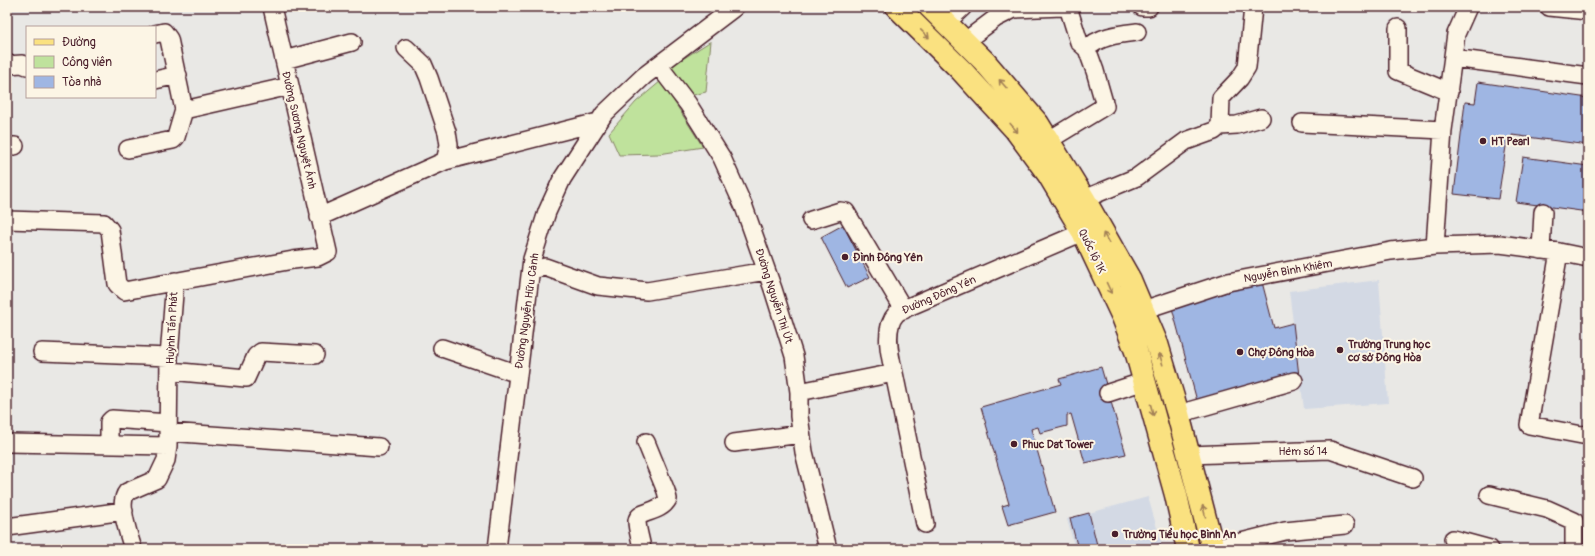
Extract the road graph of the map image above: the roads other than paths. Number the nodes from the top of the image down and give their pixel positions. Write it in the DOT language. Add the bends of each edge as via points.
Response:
graph roads {
  1 [pos="272,7"];
  2 [pos="735,7"];
  3 [pos="897,7"];
  4 [pos="930,7"];
  5 [pos="963,7"];
  6 [pos="1062,7"];
  7 [pos="1068,7"];
  8 [pos="1142,7"];
  9 [pos="1149,7"];
  10 [pos="1253,7"];
  11 [pos="1468,7"];
  12 [pos="1549,7"];
  13 [pos="1588,11"];
  14 [pos="946,23"];
  15 [pos="1398,28"];
  16 [pos="1137,32"];
  17 [pos="156,34"];
  18 [pos="352,42"];
  19 [pos="964,42"];
  20 [pos="406,48"];
  21 [pos="1087,49"];
  22 [pos="1453,58"];
  23 [pos="284,60"];
  24 [pos="7,65"];
  25 [pos="26,66"];
  26 [pos="660,66"];
  27 [pos="178,75"];
  28 [pos="1588,76"];
  29 [pos="156,80"];
  30 [pos="290,86"];
  31 [pos="1449,92"];
  32 [pos="184,110"];
  33 [pos="1261,118"];
  34 [pos="598,122"];
  35 [pos="1302,123"];
  36 [pos="1220,126"];
  37 [pos="1443,130"];
  38 [pos="1049,140"];
  39 [pos="128,149"];
  40 [pos="445,161"];
  41 [pos="1084,199"];
  42 [pos="1543,212"];
  43 [pos="319,217"];
  44 [pos="7,220"];
  45 [pos="811,220"];
  46 [pos="1083,232"];
  47 [pos="1435,246"];
  48 [pos="1541,250"];
  49 [pos="1559,252"];
  50 [pos="1588,258"];
  51 [pos="531,270"];
  52 [pos="766,271"];
  53 [pos="175,281"];
  54 [pos="904,310"];
  55 [pos="1143,310"];
  56 [pos="1123,317"];
  57 [pos="442,348"];
  58 [pos="42,352"];
  59 [pos="315,355"];
  60 [pos="170,364"];
  61 [pos="894,373"];
  62 [pos="518,374"];
  63 [pos="1145,381"];
  64 [pos="1294,381"];
  65 [pos="799,392"];
  66 [pos="1108,393"];
  67 [pos="1178,414"];
  68 [pos="168,433"];
  69 [pos="801,434"];
  70 [pos="1588,434"];
  71 [pos="646,442"];
  72 [pos="7,443"];
  73 [pos="734,443"];
  74 [pos="109,444"];
  75 [pos="379,447"];
  76 [pos="1189,455"];
  77 [pos="1413,478"];
  78 [pos="1489,495"];
  79 [pos="124,511"];
  80 [pos="925,524"];
  81 [pos="1345,525"];
  82 [pos="7,527"];
  83 [pos="1453,539"];
  84 [pos="133,549"];
  85 [pos="497,549"];
  86 [pos="642,549"];
  87 [pos="828,549"];
  88 [pos="1188,549"];
  89 [pos="1213,549"];
  90 [pos="1490,549"];
  91 [pos="1574,549"];
  1 -- 23 [label="street, Đường Sương Nguyệt Ánh"];
  2 -- 26 [label="street, Đường Nguyễn Hữu Cảnh"];
  3 -- 46 [label="main road, Quốc lộ 1K, one-way" via="965,74 1015,129 1049,175"];
  4 -- 14 [label="main road, Quốc lộ 1K"];
  5 -- 14 [label="street"];
  6 -- 19 [label="street" via="1014,9 996,18"];
  7 -- 21 [label="street" via="1079,42"];
  8 -- 9 [label="street"];
  10 -- 36 [label="street" via="1247,67 1221,98"];
  11 -- 22 [label="street" via="1456,34"];
  12 -- 13 [label="street"];
  14 -- 19 [label="main road, Quốc lộ 1K"];
  15 -- 31 [label="street" via="1398,71"];
  16 -- 21 [label="street" via="1113,36 1094,43"];
  17 -- 27 [label="street" via="164,32 169,39"];
  18 -- 23 [label="street"];
  38 -- 19 [label="main road, Quốc lộ 1K, one-way" via="1038,124"];
  20 -- 40 [label="street" via="423,64 431,84 447,132 449,145"];
  21 -- 38 [label="street" via="1105,106"];
  22 -- 28 [label="street"];
  22 -- 31 [label="street"];
  23 -- 30 [label="street, Đường Sương Nguyệt Ánh"];
  24 -- 25 [label="street"];
  26 -- 34 [label="street, Đường Nguyễn Hữu Cảnh" via="644,76"];
  26 -- 52 [label="street, Đường Nguyễn Thị Út" via="688,104 730,175"];
  27 -- 29 [label="street"];
  27 -- 32 [label="street"];
  30 -- 32 [label="street"];
  30 -- 43 [label="street, Đường Sương Nguyệt Ánh"];
  31 -- 37 [label="street"];
  32 -- 39 [label="street" via="173,140"];
  33 -- 36 [label="street" via="1237,125"];
  34 -- 40 [label="street"];
  34 -- 51 [label="street, Đường Nguyễn Hữu Cảnh" via="562,179 547,212"];
  35 -- 37 [label="street"];
  36 -- 41 [label="street" via="1214,131 1180,144 1137,177"];
  37 -- 47 [label="street"];
  38 -- 41 [label="main road, Quốc lộ 1K"];
  40 -- 43 [label="street"];
  55 -- 41 [label="main road, Quốc lộ 1K, one-way" via="1130,280"];
  42 -- 48 [label="street"];
  43 -- 53 [label="street, Đường Sương Nguyệt Ánh" via="328,252 318,257"];
  44 -- 53 [label="street, Huỳnh Tấn Phát" via="104,223 110,230 117,284 124,291"];
  45 -- 54 [label="street" via="840,211 846,212"];
  46 -- 54 [label="street, Đường Đông Yên"];
  46 -- 56 [label="main road, Quốc lộ 1K, one-way"];
  47 -- 48 [label="street, Nguyễn Bỉnh Khiêm" via="1500,244"];
  47 -- 55 [label="street, Nguyễn Bỉnh Khiêm" via="1391,251 1228,282"];
  48 -- 49 [label="street, Nguyễn Bỉnh Khiêm"];
  49 -- 50 [label="street, Nguyễn Bỉnh Khiêm"];
  49 -- 70 [label="street" via="1529,425"];
  51 -- 52 [label="street" via="545,267 598,286 647,291"];
  51 -- 62 [label="street, Đường Nguyễn Hữu Cảnh"];
  52 -- 65 [label="street, Đường Nguyễn Thị Út" via="794,356"];
  53 -- 60 [label="street, Huỳnh Tấn Phát"];
  54 -- 61 [label="street, Đường Đông Yên" via="896,314 891,326 888,349"];
  55 -- 56 [label="main road"];
  67 -- 55 [label="main road, Quốc lộ 1K, one-way" via="1157,344"];
  56 -- 63 [label="main road, Quốc lộ 1K"];
  57 -- 62 [label="street"];
  58 -- 60 [label="street"];
  59 -- 60 [label="street" via="261,352 256,356 246,378"];
  60 -- 68 [label="street, Huỳnh Tấn Phát"];
  61 -- 65 [label="street"];
  61 -- 80 [label="street, Đường Đông Yên"];
  62 -- 85 [label="street, Đường Nguyễn Hữu Cảnh"];
  63 -- 66 [label="street"];
  63 -- 88 [label="main road, Quốc lộ 1K, one-way"];
  64 -- 67 [label="street"];
  65 -- 69 [label="street, Đường Nguyễn Thị Út"];
  67 -- 76 [label="main road, Quốc lộ 1K"];
  68 -- 74 [label="street"];
  68 -- 74 [label="street" via="112,419 109,422"];
  68 -- 75 [label="street"];
  68 -- 79 [label="street, Huỳnh Tấn Phát" via="166,460 157,479 127,492 124,496"];
  69 -- 73 [label="street"];
  69 -- 87 [label="street, Đường Nguyễn Thị Út"];
  71 -- 86 [label="street" via="668,499 659,509 640,514 637,523"];
  72 -- 74 [label="street"];
  76 -- 77 [label="street, Hẻm số 14" via="1330,450"];
  89 -- 76 [label="main road, Quốc lộ 1K, one-way"];
  78 -- 91 [label="street" via="1547,509 1574,521"];
  79 -- 82 [label="street"];
  79 -- 84 [label="street, Huỳnh Tấn Phát"];
  81 -- 89 [label="street" via="1285,531"];
  83 -- 90 [label="street"];
}
